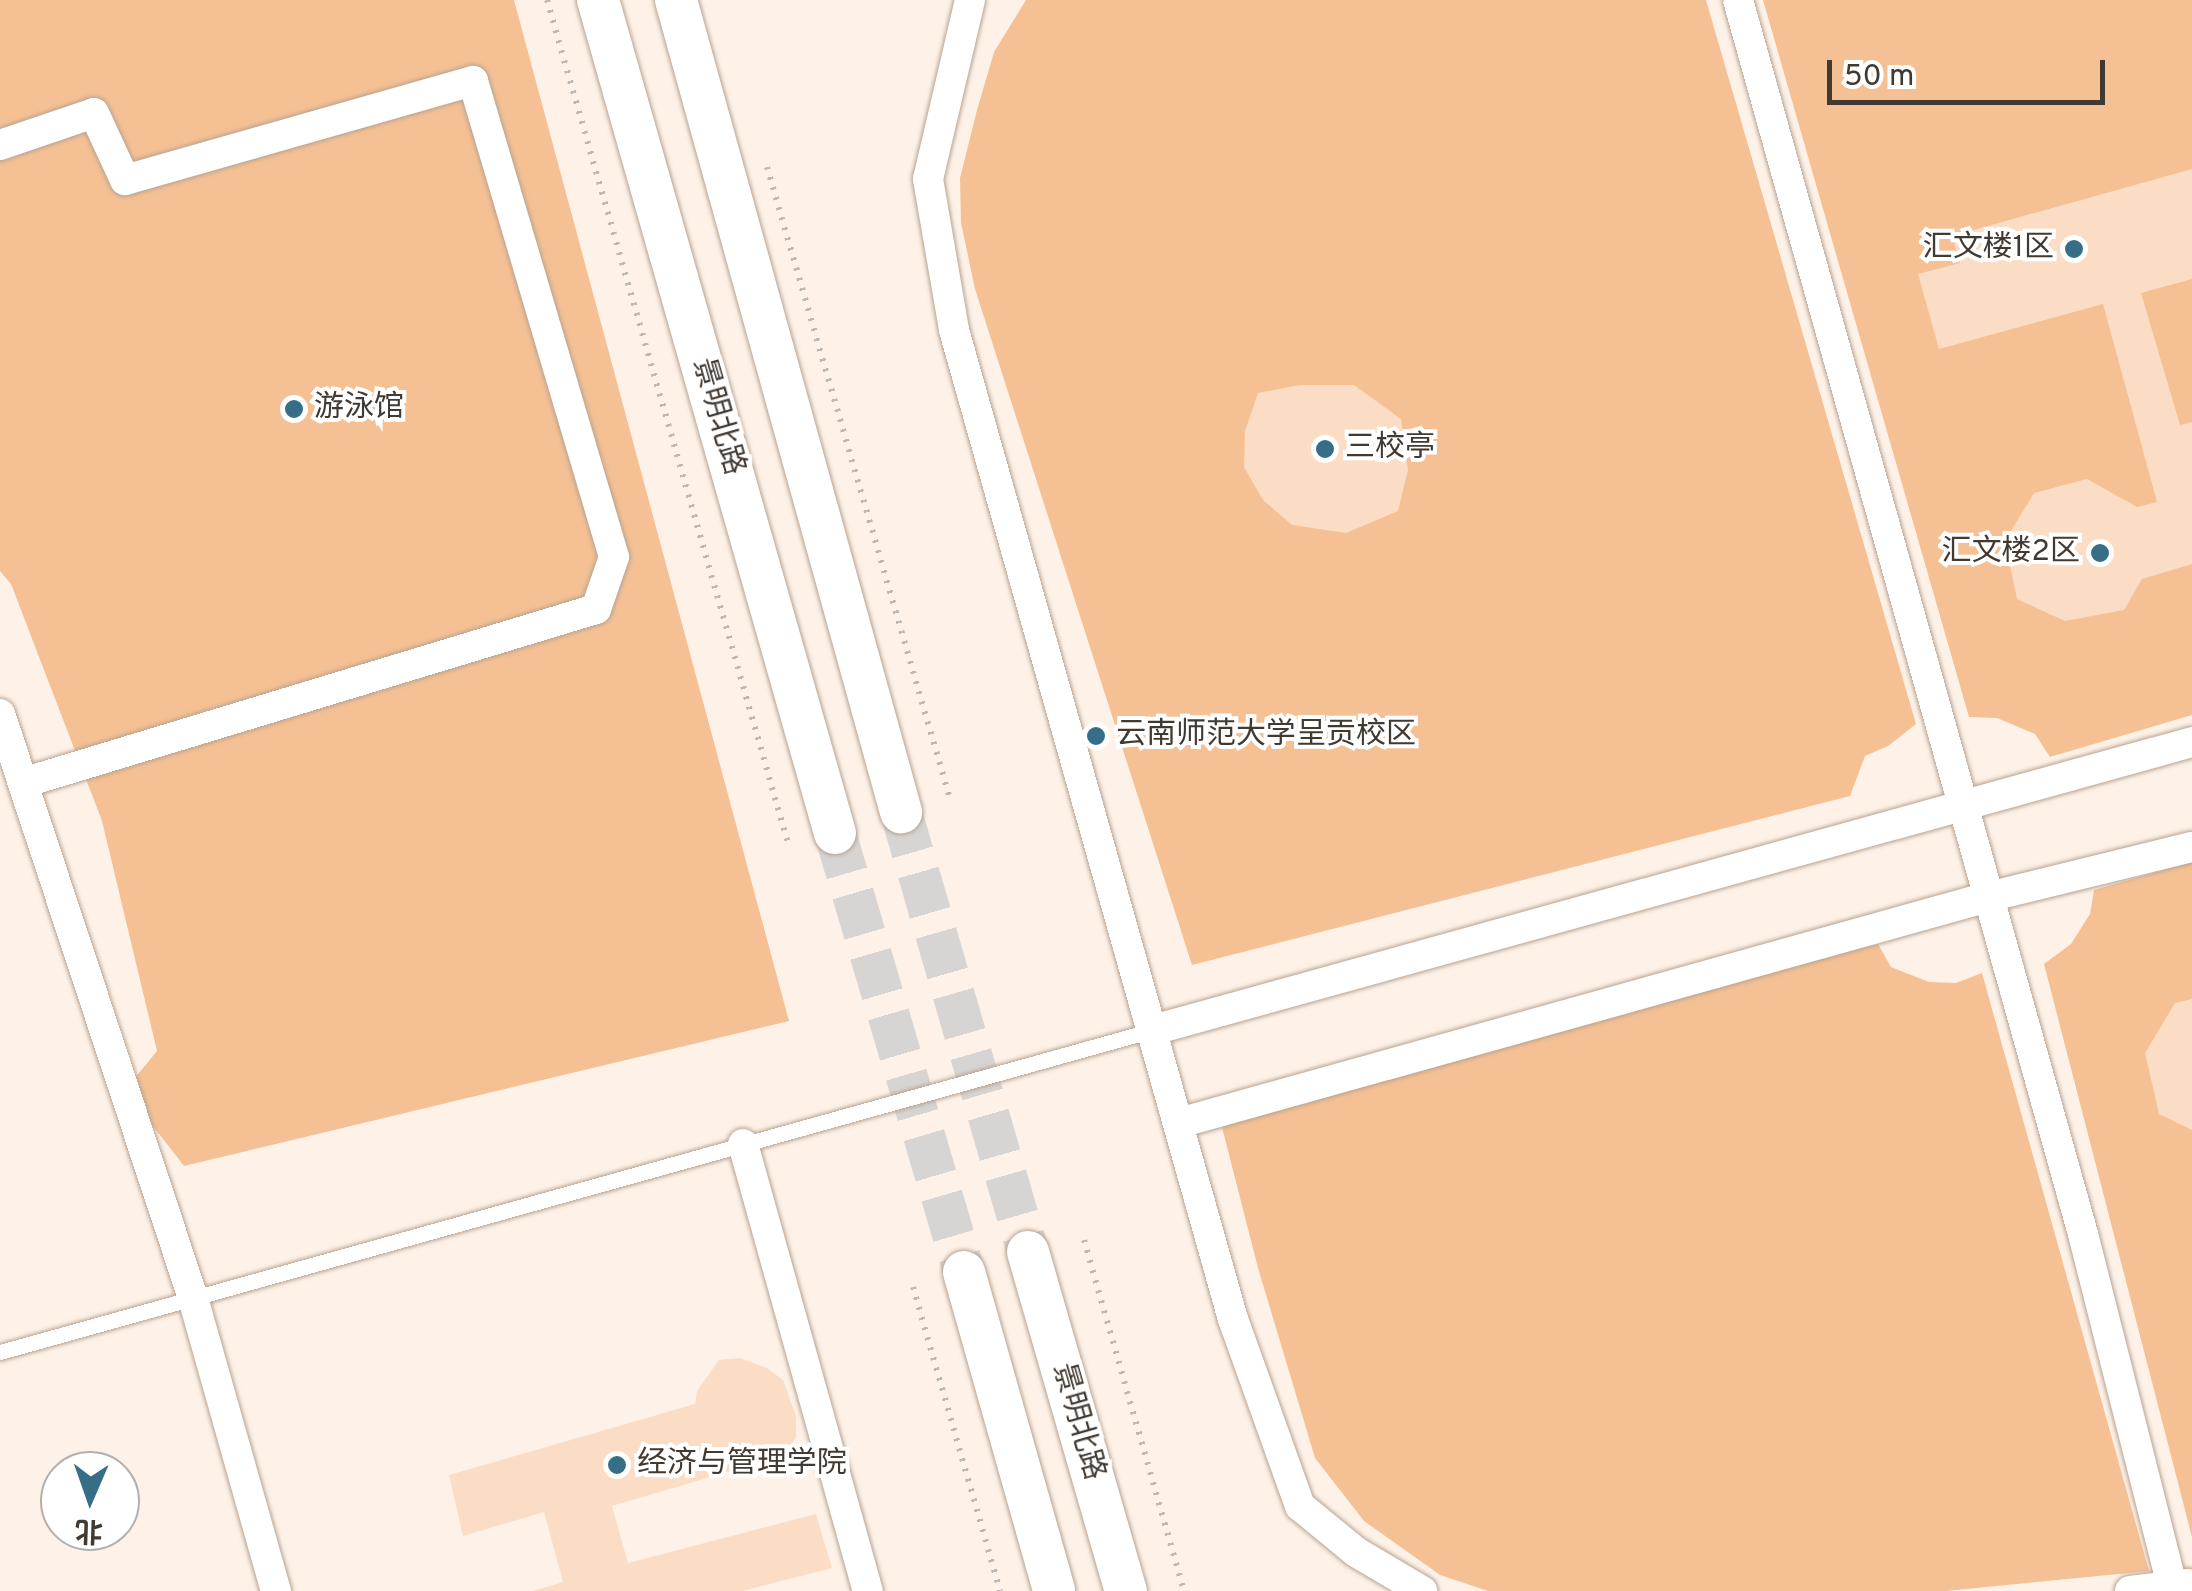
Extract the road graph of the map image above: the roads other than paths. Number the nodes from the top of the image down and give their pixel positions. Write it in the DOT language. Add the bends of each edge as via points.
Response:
graph roads {
  1 [pos="598,0"];
  2 [pos="676,0"];
  3 [pos="970,0"];
  4 [pos="1738,0"];
  5 [pos="0,145"];
  6 [pos="2,726"];
  7 [pos="2192,742"];
  8 [pos="26,782"];
  9 [pos="1964,805"];
  10 [pos="901,812"];
  11 [pos="835,833"];
  12 [pos="2192,847"];
  13 [pos="1988,897"];
  14 [pos="1153,1030"];
  15 [pos="1179,1124"];
  16 [pos="742,1144"];
  17 [pos="1028,1252"];
  18 [pos="964,1272"];
  19 [pos="193,1298"];
  20 [pos="0,1352"];
  21 [pos="2182,1585"];
  22 [pos="276,1591"];
  23 [pos="868,1591"];
  24 [pos="1054,1591"];
  25 [pos="1126,1591"];
  26 [pos="1422,1591"];
  27 [pos="2130,1591"];
  1 -- 11 [label="main road, 景明北路"];
  2 -- 10 [label="main road"];
  3 -- 14 [label="street" via="928,179 954,330"];
  4 -- 9 [label="street"];
  5 -- 8 [label="street" via="94,113 124,180 474,81 614,557 596,609"];
  6 -- 8 [label="street"];
  7 -- 9 [label="street"];
  8 -- 19 [label="street"];
  9 -- 13 [label="street"];
  9 -- 14 [label="street"];
  12 -- 13 [label="street"];
  13 -- 15 [label="street"];
  13 -- 21 [label="street"];
  14 -- 15 [label="street"];
  14 -- 16 [label="lane"];
  15 -- 26 [label="street" via="1233,1319 1300,1506 1356,1552"];
  16 -- 19 [label="lane"];
  16 -- 23 [label="street"];
  17 -- 25 [label="main road, 景明北路"];
  18 -- 24 [label="main road"];
  19 -- 20 [label="lane"];
  19 -- 22 [label="street"];
  21 -- 27 [label="street"];
}
